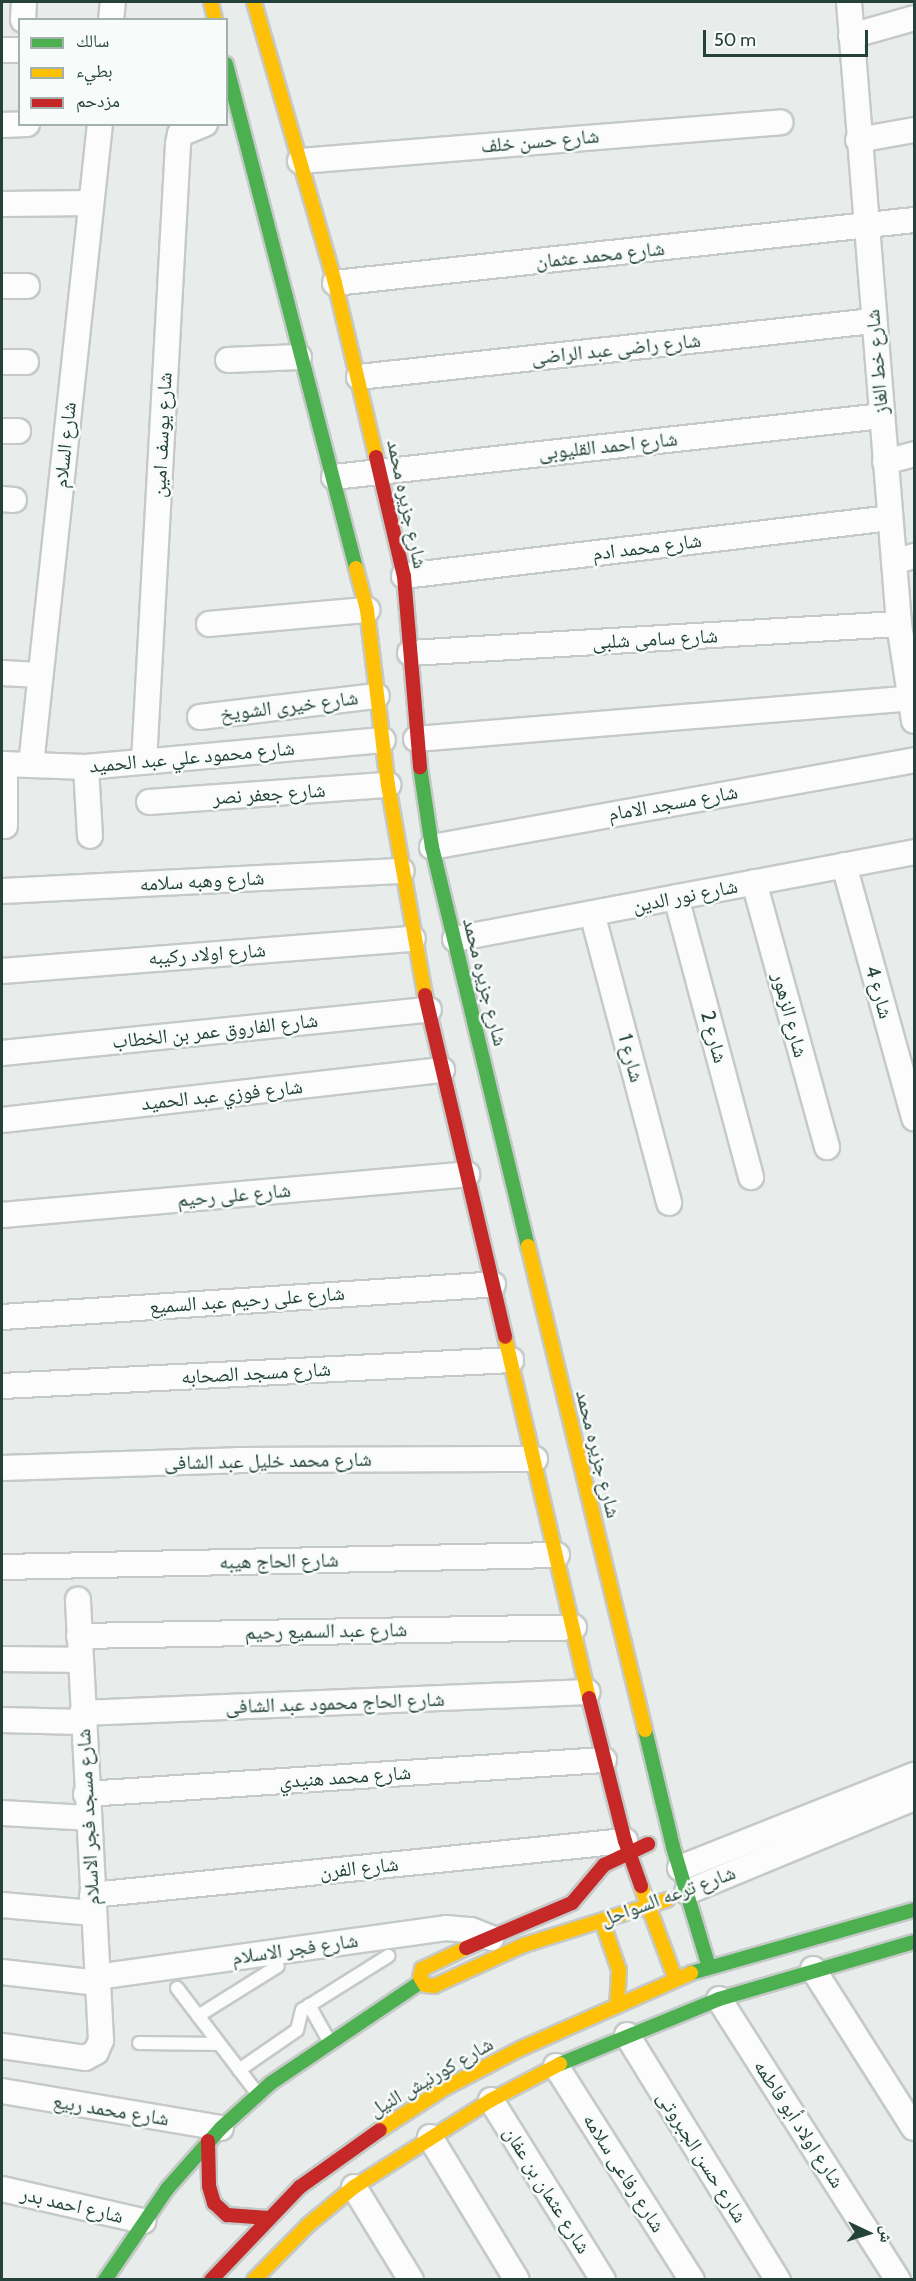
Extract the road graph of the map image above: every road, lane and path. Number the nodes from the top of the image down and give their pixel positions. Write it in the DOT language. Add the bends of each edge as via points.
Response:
graph roads {
  1 [pos="24,2"];
  2 [pos="113,2"];
  3 [pos="211,2"];
  4 [pos="254,2"];
  5 [pos="849,2"];
  6 [pos="23,18"];
  7 [pos="111,18"];
  8 [pos="215,18"];
  9 [pos="915,18"];
  10 [pos="851,36"];
  11 [pos="2,50"];
  12 [pos="18,50"];
  13 [pos="228,79"];
  14 [pos="233,117"];
  15 [pos="780,122"];
  16 [pos="18,124"];
  17 [pos="2,125"];
  18 [pos="100,126"];
  19 [pos="200,126"];
  20 [pos="915,130"];
  21 [pos="858,140"];
  22 [pos="300,161"];
  23 [pos="91,203"];
  24 [pos="2,204"];
  25 [pos="915,220"];
  26 [pos="865,226"];
  27 [pos="335,284"];
  28 [pos="2,286"];
  29 [pos="27,286"];
  30 [pos="873,321"];
  31 [pos="299,357"];
  32 [pos="228,360"];
  33 [pos="2,362"];
  34 [pos="26,362"];
  35 [pos="359,377"];
  36 [pos="882,416"];
  37 [pos="915,454"];
  38 [pos="885,462"];
  39 [pos="381,472"];
  40 [pos="334,477"];
  41 [pos="890,518"];
  42 [pos="904,559"];
  43 [pos="404,576"];
  44 [pos="367,610"];
  45 [pos="209,624"];
  46 [pos="899,624"];
  47 [pos="410,653"];
  48 [pos="910,665"];
  49 [pos="2,673"];
  50 [pos="40,675"];
  51 [pos="378,696"];
  52 [pos="912,709"];
  53 [pos="200,717"];
  54 [pos="416,739"];
  55 [pos="383,740"];
  56 [pos="915,760"];
  57 [pos="144,762"];
  58 [pos="3,764"];
  59 [pos="31,765"];
  60 [pos="86,767"];
  61 [pos="388,785"];
  62 [pos="149,802"];
  63 [pos="5,826"];
  64 [pos="90,836"];
  65 [pos="432,847"];
  66 [pos="915,852"];
  67 [pos="844,866"];
  68 [pos="402,871"];
  69 [pos="754,882"];
  70 [pos="2,891"];
  71 [pos="676,897"];
  72 [pos="592,913"];
  73 [pos="413,939"];
  74 [pos="454,939"];
  75 [pos="2,971"];
  76 [pos="429,1010"];
  77 [pos="2,1053"];
  78 [pos="442,1070"];
  79 [pos="915,1118"];
  80 [pos="2,1120"];
  81 [pos="827,1147"];
  82 [pos="467,1174"];
  83 [pos="751,1177"];
  84 [pos="669,1203"];
  85 [pos="2,1215"];
  86 [pos="493,1284"];
  87 [pos="2,1317"];
  88 [pos="511,1360"];
  89 [pos="2,1386"];
  90 [pos="535,1459"];
  91 [pos="2,1468"];
  92 [pos="557,1555"];
  93 [pos="2,1567"];
  94 [pos="78,1600"];
  95 [pos="574,1627"];
  96 [pos="79,1648"];
  97 [pos="2,1659"];
  98 [pos="588,1692"];
  99 [pos="82,1718"];
  100 [pos="2,1720"];
  101 [pos="604,1760"];
  102 [pos="915,1775"];
  103 [pos="915,1798"];
  104 [pos="87,1806"];
  105 [pos="2,1813"];
  106 [pos="627,1846"];
  107 [pos="677,1857"];
  108 [pos="687,1892"];
  109 [pos="93,1904"];
  110 [pos="2,1905"];
  111 [pos="647,1908"];
  112 [pos="915,1910"];
  113 [pos="602,1921"];
  114 [pos="491,1938"];
  115 [pos="915,1942"];
  116 [pos="388,1956"];
  117 [pos="278,1966"];
  118 [pos="709,1966"];
  119 [pos="813,1969"];
  120 [pos="2,1972"];
  121 [pos="675,1978"];
  122 [pos="97,1980"];
  123 [pos="422,1981"];
  124 [pos="177,1988"];
  125 [pos="719,1999"];
  126 [pos="616,2004"];
  127 [pos="309,2005"];
  128 [pos="198,2016"];
  129 [pos="627,2035"];
  130 [pos="329,2041"];
  131 [pos="139,2043"];
  132 [pos="219,2044"];
  133 [pos="2,2046"];
  134 [pos="556,2066"];
  135 [pos="239,2070"];
  136 [pos="2,2091"];
  137 [pos="257,2094"];
  138 [pos="491,2100"];
  139 [pos="915,2128"];
  140 [pos="215,2134"];
  141 [pos="430,2137"];
  142 [pos="354,2187"];
  143 [pos="2,2189"];
  144 [pos="269,2218"];
  145 [pos="143,2221"];
  146 [pos="264,2275"];
  147 [pos="105,2280"];
  148 [pos="211,2280"];
  149 [pos="411,2280"];
  150 [pos="517,2280"];
  151 [pos="603,2280"];
  152 [pos="692,2280"];
  153 [pos="778,2280"];
  154 [pos="898,2280"];
  1 -- 6 [label="street"];
  2 -- 7 [label="street"];
  3 -- 8 [label="main road"];
  4 -- 22 [label="main road, شارع جزيره محمد"];
  5 -- 10 [label="street, شارع خط الغاز"];
  9 -- 10 [label="street"];
  10 -- 21 [label="street, شارع خط الغاز"];
  11 -- 12 [label="street"];
  13 -- 14 [label="main road"];
  14 -- 31 [label="main road"];
  15 -- 22 [label="street, شارع حسن خلف"];
  16 -- 17 [label="street"];
  18 -- 23 [label="street, شارع السلام"];
  19 -- 57 [label="street, شارع يوسف امين" via="180,134 178,144"];
  20 -- 21 [label="street"];
  21 -- 26 [label="street, شارع خط الغاز"];
  22 -- 27 [label="main road, شارع جزيره محمد"];
  23 -- 24 [label="street"];
  23 -- 50 [label="street, شارع السلام"];
  25 -- 26 [label="street, شارع محمد عثمان"];
  26 -- 27 [label="street, شارع محمد عثمان"];
  26 -- 30 [label="street, شارع خط الغاز"];
  27 -- 35 [label="main road, شارع جزيره محمد"];
  28 -- 29 [label="street"];
  30 -- 35 [label="street, شارع راضى عبد الراضى"];
  30 -- 36 [label="street, شارع خط الغاز"];
  31 -- 32 [label="street"];
  31 -- 40 [label="main road"];
  33 -- 34 [label="street"];
  35 -- 39 [label="main road, شارع جزيره محمد"];
  36 -- 38 [label="street, شارع خط الغاز"];
  36 -- 39 [label="street, شارع احمد القليوبى"];
  37 -- 38 [label="street"];
  38 -- 41 [label="street, شارع خط الغاز"];
  39 -- 40 [label="street, شارع احمد القليوبى"];
  39 -- 43 [label="main road, شارع جزيره محمد"];
  40 -- 44 [label="main road"];
  41 -- 42 [label="street, شارع خط الغاز"];
  41 -- 43 [label="street, شارع محمد ادم"];
  42 -- 46 [label="street, شارع خط الغاز"];
  43 -- 47 [label="main road, شارع جزيره محمد"];
  44 -- 45 [label="street"];
  44 -- 51 [label="main road"];
  46 -- 47 [label="street, شارع سامى شلبى"];
  46 -- 48 [label="street, شارع خط الغاز"];
  47 -- 54 [label="main road, شارع جزيره محمد"];
  48 -- 52 [label="street, شارع خط الغاز"];
  49 -- 50 [label="street"];
  50 -- 59 [label="street, شارع السلام"];
  51 -- 53 [label="street, شارع خيرى الشويخ"];
  51 -- 55 [label="main road"];
  52 -- 54 [label="street"];
  54 -- 65 [label="main road, شارع جزيره محمد"];
  55 -- 57 [label="street, شارع محمود علي عبد الحميد"];
  55 -- 61 [label="main road"];
  56 -- 65 [label="street, شارع مسجد الامام"];
  57 -- 60 [label="street, شارع محمود علي عبد الحميد"];
  58 -- 59 [label="street, شارع محمود علي عبد الحميد"];
  58 -- 63 [label="street"];
  59 -- 60 [label="street, شارع محمود علي عبد الحميد"];
  60 -- 64 [label="street"];
  61 -- 62 [label="street, شارع جعفر نصر"];
  61 -- 68 [label="main road"];
  65 -- 74 [label="main road, شارع جزيره محمد"];
  66 -- 67 [label="street, شارع نور الدين"];
  67 -- 69 [label="street, شارع نور الدين"];
  67 -- 79 [label="street, شارع 4"];
  68 -- 70 [label="street, شارع وهبه سلامه"];
  68 -- 73 [label="main road"];
  69 -- 71 [label="street, شارع نور الدين"];
  69 -- 81 [label="street, شارع الزهور"];
  71 -- 72 [label="street, شارع نور الدين"];
  71 -- 83 [label="street, شارع 2"];
  72 -- 74 [label="street, شارع نور الدين"];
  72 -- 84 [label="street, شارع 1"];
  73 -- 75 [label="street, شارع اولاد ركيبه"];
  73 -- 76 [label="main road"];
  74 -- 107 [label="main road, شارع جزيره محمد" via="541,1322"];
  76 -- 77 [label="street, شارع الفاروق عمر بن الخطاب"];
  76 -- 78 [label="main road"];
  78 -- 80 [label="street, شارع فوزي عبد الحميد"];
  78 -- 82 [label="main road"];
  82 -- 85 [label="street, شارع على رحيم"];
  82 -- 86 [label="main road"];
  86 -- 87 [label="street, شارع على رحيم عبد السميع"];
  86 -- 88 [label="main road" via="510,1331"];
  88 -- 89 [label="street, شارع مسجد الصحابه"];
  88 -- 90 [label="main road"];
  90 -- 91 [label="street, شارع محمد خليل عبد الشافى" via="237,1461"];
  90 -- 92 [label="main road"];
  92 -- 93 [label="street, شارع الحاج هيبه"];
  92 -- 95 [label="main road"];
  94 -- 96 [label="street, شارع مسجد فجر الاسلام"];
  95 -- 96 [label="street, شارع عبد السميع رحيم"];
  95 -- 98 [label="main road"];
  96 -- 97 [label="street, شارع عبد السميع رحيم"];
  96 -- 99 [label="street, شارع مسجد فجر الاسلام"];
  98 -- 99 [label="street, شارع الحاج محمود عبد الشافى"];
  98 -- 101 [label="main road"];
  99 -- 100 [label="street, شارع الحاج محمود عبد الشافى"];
  99 -- 104 [label="street, شارع مسجد فجر الاسلام"];
  101 -- 104 [label="street, شارع محمد هنيدي"];
  101 -- 106 [label="main road"];
  102 -- 107 [label="street, شارع ترعه السواحل"];
  103 -- 108 [label="street, شارع ترعه السواحل"];
  104 -- 105 [label="street, شارع محمد هنيدي"];
  104 -- 109 [label="street, شارع مسجد فجر الاسلام"];
  106 -- 107 [label="main road, شارع ترعه السواحل" via="646,1844"];
  106 -- 109 [label="street, شارع الفرن"];
  106 -- 111 [label="main road"];
  106 -- 114 [label="main road, شارع ترعه السواحل" via="604,1865 572,1903"];
  107 -- 108 [label="main road, شارع جزيره محمد"];
  108 -- 111 [label="main road, شارع ترعه السواحل"];
  108 -- 118 [label="main road, شارع جزيره محمد"];
  109 -- 110 [label="street, شارع الفرن"];
  109 -- 122 [label="street, شارع مسجد فجر الاسلام"];
  111 -- 113 [label="main road, شارع ترعه السواحل"];
  111 -- 121 [label="main road"];
  112 -- 118 [label="main road, شارع كورنيش النيل"];
  113 -- 123 [label="main road, شارع ترعه السواحل" via="495,1956 434,1986"];
  113 -- 126 [label="main road" via="619,1970"];
  114 -- 122 [label="street, شارع فجر الاسلام" via="471,1930 446,1928"];
  114 -- 123 [label="main road, شارع ترعه السواحل" via="426,1966 420,1973"];
  115 -- 119 [label="main road"];
  116 -- 127 [label="lane"];
  117 -- 128 [label="lane"];
  118 -- 121 [label="main road, شارع كورنيش النيل"];
  119 -- 125 [label="main road"];
  119 -- 139 [label="street"];
  120 -- 122 [label="street, شارع فجر الاسلام"];
  121 -- 126 [label="main road, شارع كورنيش النيل"];
  122 -- 133 [label="street, شارع مسجد فجر الاسلام" via="99,2047 85,2058"];
  123 -- 130 [label="main road, شارع ترعه السواحل"];
  124 -- 128 [label="lane"];
  125 -- 129 [label="main road"];
  125 -- 154 [label="street, شارع اولاد أبو فاطمه"];
  126 -- 144 [label="main road, شارع كورنيش النيل" via="445,2088 360,2142 300,2187"];
  127 -- 130 [label="lane"];
  127 -- 135 [label="lane" via="300,2014 297,2030"];
  128 -- 132 [label="lane"];
  129 -- 134 [label="main road"];
  129 -- 153 [label="street, شارع حسن الجبروتى"];
  130 -- 137 [label="main road, شارع ترعه السواحل"];
  131 -- 132 [label="lane"];
  132 -- 135 [label="lane"];
  134 -- 138 [label="main road"];
  134 -- 152 [label="street, شارع رفاعى سلامه"];
  135 -- 137 [label="lane"];
  136 -- 140 [label="street, شارع محمد ربيع"];
  137 -- 140 [label="main road, شارع ترعه السواحل"];
  138 -- 141 [label="main road"];
  138 -- 151 [label="street, شارع عثمان بن عفان"];
  140 -- 144 [label="main road" via="209,2186 214,2203 227,2215"];
  140 -- 145 [label="main road, شارع ترعه السواحل"];
  141 -- 142 [label="main road"];
  141 -- 150 [label="street"];
  142 -- 146 [label="main road"];
  142 -- 149 [label="street"];
  143 -- 145 [label="street, شارع احمد بدر"];
  144 -- 148 [label="main road, شارع كورنيش النيل"];
  145 -- 147 [label="main road, شارع ترعه السواحل"];
}
